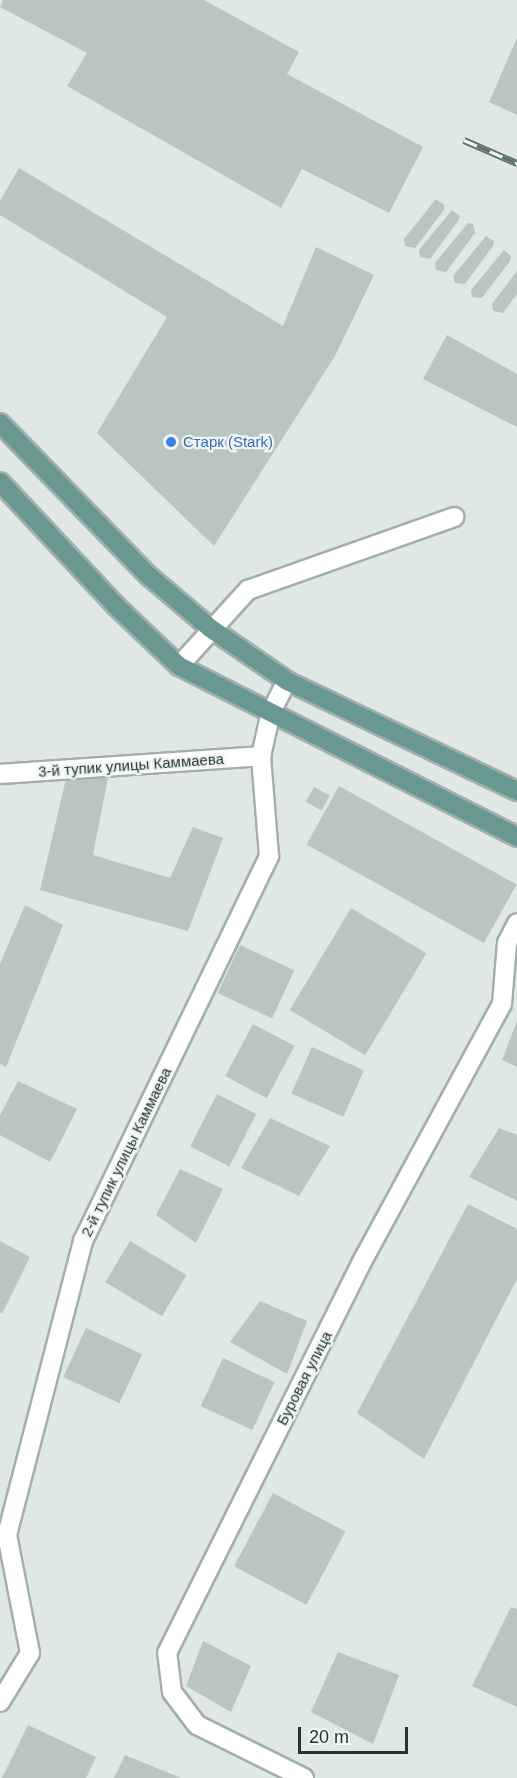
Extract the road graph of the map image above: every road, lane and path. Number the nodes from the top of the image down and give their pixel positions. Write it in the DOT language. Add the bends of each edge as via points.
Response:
graph roads {
  1 [pos="0,423"];
  2 [pos="0,482"];
  3 [pos="454,517"];
  4 [pos="210,628"];
  5 [pos="179,666"];
  6 [pos="287,681"];
  7 [pos="271,712"];
  8 [pos="261,756"];
  9 [pos="0,774"];
  10 [pos="517,791"];
  11 [pos="517,837"];
  12 [pos="517,923"];
  13 [pos="0,1702"];
  14 [pos="304,1778"];
  1 -- 4 [label="main road" via="149,576"];
  2 -- 5 [label="main road" via="116,606"];
  3 -- 4 [label="street" via="248,590"];
  4 -- 5 [label="street"];
  4 -- 6 [label="main road"];
  5 -- 7 [label="main road"];
  6 -- 7 [label="street, 2-й тупик улицы Каммаева"];
  6 -- 10 [label="main road"];
  7 -- 8 [label="street, 2-й тупик улицы Каммаева"];
  7 -- 11 [label="main road"];
  8 -- 9 [label="street, 3-й тупик улицы Каммаева"];
  8 -- 13 [label="street, 2-й тупик улицы Каммаева" via="269,856 83,1241 7,1535 30,1653"];
  12 -- 14 [label="street, Буровая улица" via="507,943 502,1004 364,1258 166,1653 172,1692 197,1725"];
}
